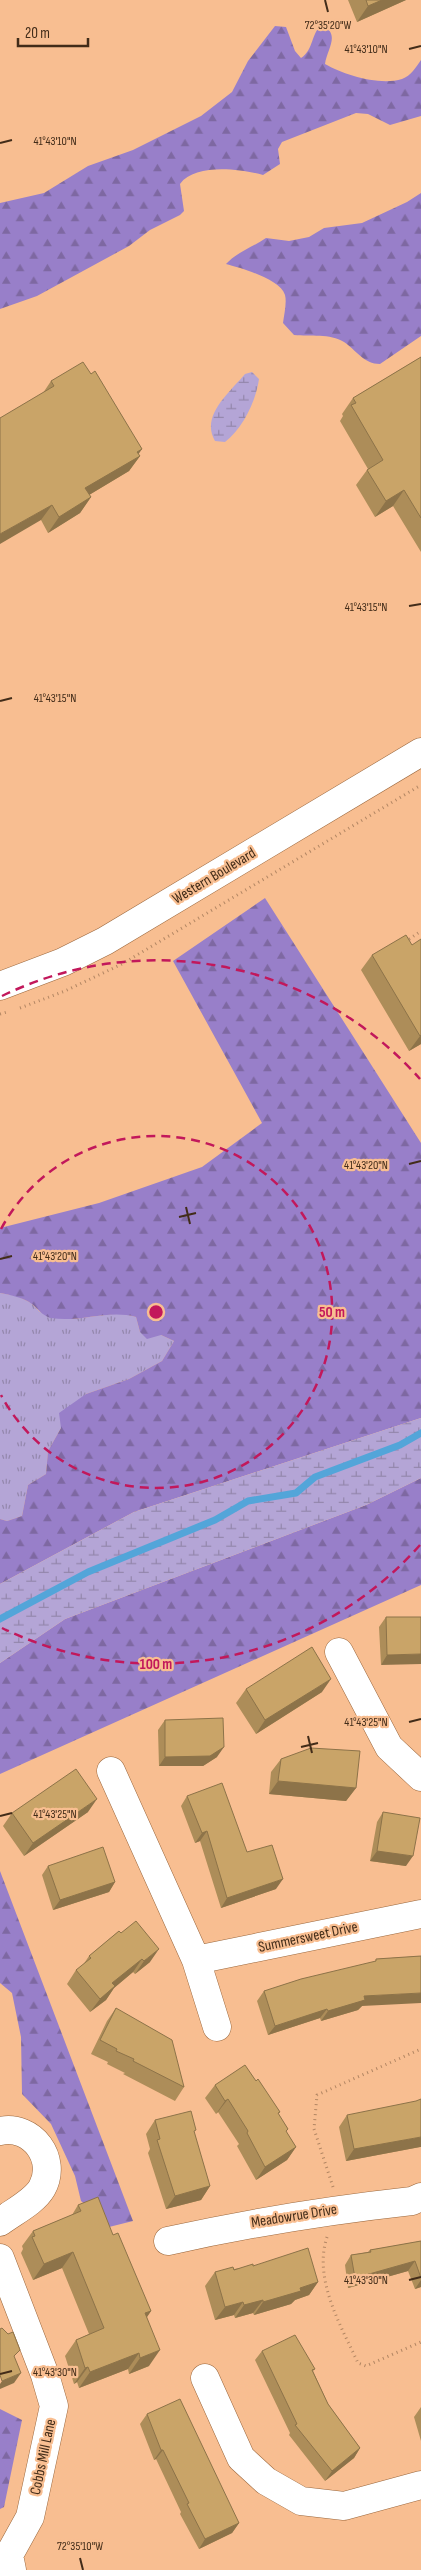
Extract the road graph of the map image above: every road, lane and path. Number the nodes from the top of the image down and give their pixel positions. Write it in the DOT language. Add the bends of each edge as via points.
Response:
graph roads {
  1 [pos="421,752"];
  2 [pos="421,931"];
  3 [pos="404,949"];
  4 [pos="0,986"];
  5 [pos="339,1652"];
  6 [pos="111,1771"];
  7 [pos="421,1777"];
  8 [pos="421,1914"];
  9 [pos="196,1960"];
  10 [pos="217,2027"];
  11 [pos="421,2049"];
  12 [pos="0,2132"];
  13 [pos="335,2195"];
  14 [pos="421,2197"];
  15 [pos="0,2222"];
  16 [pos="329,2229"];
  17 [pos="168,2241"];
  18 [pos="0,2258"];
  19 [pos="421,2342"];
  20 [pos="205,2378"];
  21 [pos="421,2485"];
  22 [pos="12,2570"];
  1 -- 4 [label="street, Western Boulevard" via="105,941 63,962"];
  2 -- 3 [label="path" via="406,940"];
  5 -- 7 [label="street" via="389,1747"];
  6 -- 9 [label="street"];
  8 -- 9 [label="street, Summersweet Drive"];
  9 -- 10 [label="street"];
  11 -- 13 [label="path" via="317,2095 314,2129"];
  12 -- 15 [label="street" via="13,2130 35,2140 42,2150 47,2170 36,2196"];
  14 -- 17 [label="street, Meadowrue Drive" via="412,2201 240,2225"];
  16 -- 19 [label="path" via="324,2243 323,2267 329,2294 358,2363 366,2366"];
  18 -- 22 [label="street, Cobbs Mill Lane" via="45,2374 54,2406 30,2517 9,2555"];
  20 -- 21 [label="street" via="241,2458 266,2481 301,2501 344,2506"];
}
